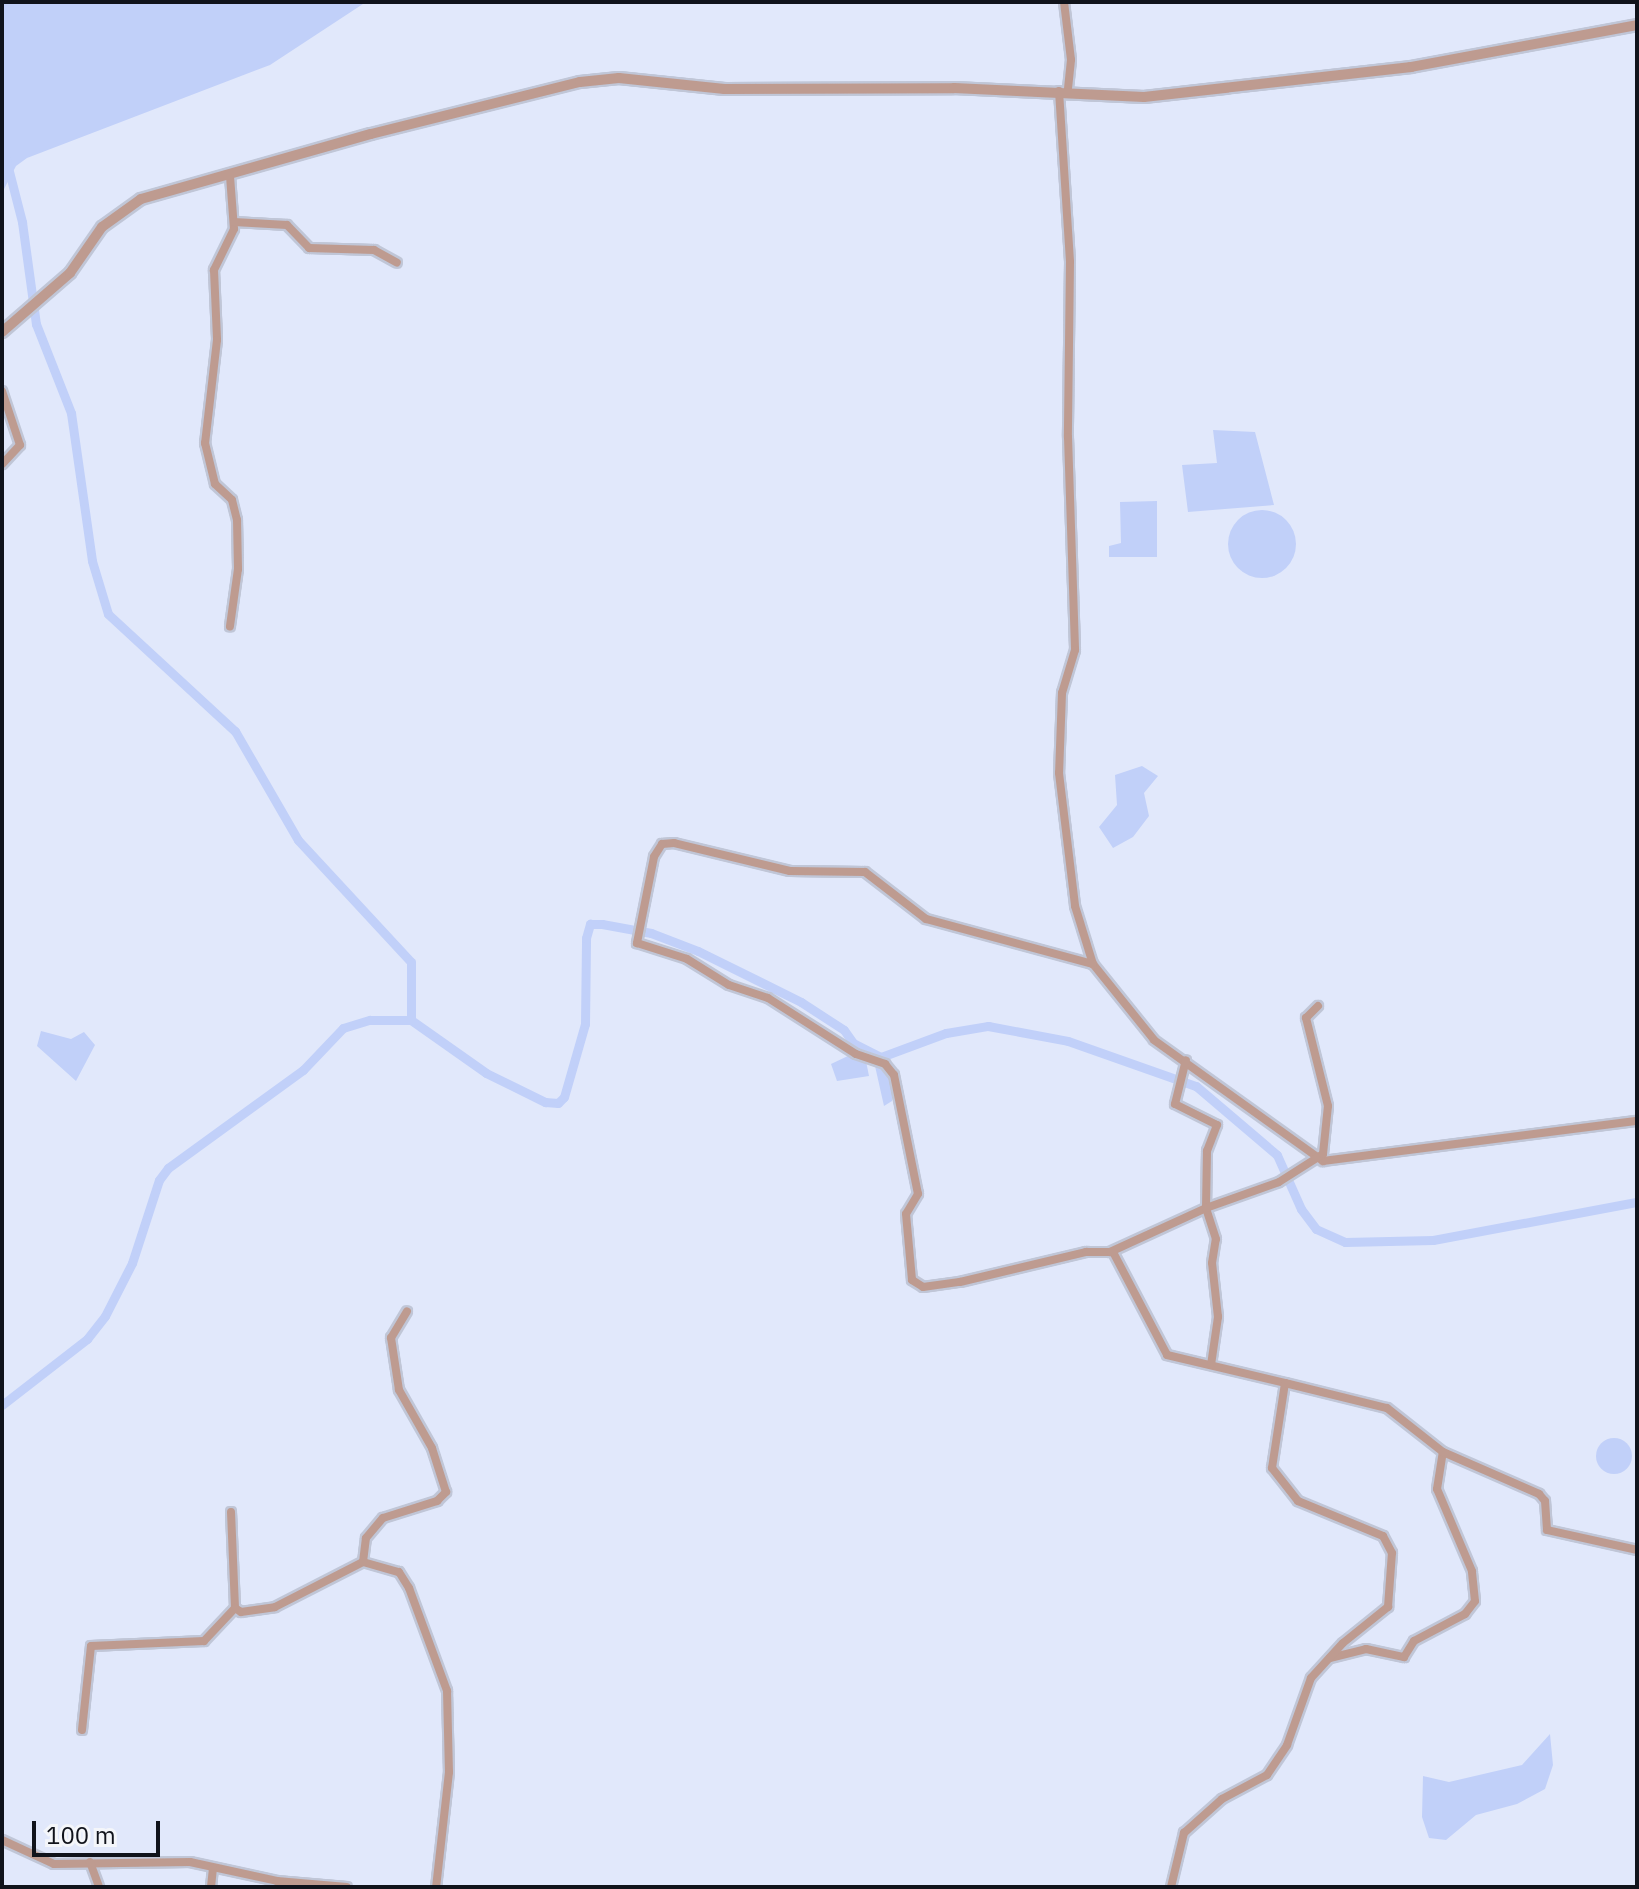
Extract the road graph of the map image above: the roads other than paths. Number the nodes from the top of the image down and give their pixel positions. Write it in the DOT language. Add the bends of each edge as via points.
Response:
graph roads {
  1 [pos="1064,2"];
  2 [pos="1637,25"];
  3 [pos="1063,90"];
  4 [pos="230,176"];
  5 [pos="234,222"];
  6 [pos="397,263"];
  7 [pos="2,332"];
  8 [pos="2,391"];
  9 [pos="2,464"];
  10 [pos="230,626"];
  11 [pos="1093,964"];
  12 [pos="1318,1006"];
  13 [pos="1186,1060"];
  14 [pos="1637,1121"];
  15 [pos="1319,1159"];
  16 [pos="1206,1208"];
  17 [pos="1110,1252"];
  18 [pos="407,1311"];
  19 [pos="1211,1365"];
  20 [pos="1285,1383"];
  21 [pos="1443,1452"];
  22 [pos="231,1512"];
  23 [pos="1637,1550"];
  24 [pos="363,1562"];
  25 [pos="235,1608"];
  26 [pos="1329,1658"];
  27 [pos="82,1730"];
  28 [pos="2,1840"];
  29 [pos="90,1862"];
  30 [pos="213,1868"];
  31 [pos="277,1884"];
  32 [pos="99,1887"];
  33 [pos="211,1887"];
  34 [pos="347,1887"];
  35 [pos="436,1887"];
  36 [pos="1171,1887"];
  1 -- 3 [label="street" via="1071,60"];
  2 -- 3 [label="street" via="1411,67 1229,90 1144,97"];
  3 -- 4 [label="street" via="724,89 619,78 515,96"];
  3 -- 11 [label="street" via="1075,638 1062,693 1059,773 1075,906"];
  4 -- 5 [label="street"];
  4 -- 7 [label="street" via="141,199 122,211 102,227 70,273"];
  5 -- 6 [label="street" via="287,225 309,248 374,250"];
  5 -- 10 [label="street" via="214,270 217,340 205,443 215,484 232,500 237,520 238,569"];
  8 -- 9 [label="street" via="20,445"];
  11 -- 13 [label="street" via="1154,1040"];
  11 -- 17 [label="street" via="926,919 865,872 790,871 674,843 662,844 654,857 637,943 687,959 729,985 768,998 856,1054 885,1064 894,1075 918,1194 906,1214 912,1280 923,1287 948,1284 1073,1255"];
  12 -- 15 [label="street" via="1306,1018 1328,1106 1328,1138"];
  13 -- 15 [label="street"];
  13 -- 16 [label="street" via="1175,1104 1217,1125 1207,1151"];
  14 -- 15 [label="street" via="1356,1160"];
  15 -- 16 [label="street" via="1279,1182"];
  16 -- 17 [label="street"];
  16 -- 19 [label="street" via="1216,1239 1212,1263 1218,1317"];
  17 -- 19 [label="street" via="1167,1355"];
  18 -- 24 [label="street" via="391,1338 399,1390 432,1448 446,1492 437,1501 383,1518 366,1538"];
  19 -- 20 [label="street"];
  20 -- 21 [label="street" via="1371,1400"];
  20 -- 26 [label="street" via="1272,1468 1298,1501 1383,1536 1392,1553 1388,1607"];
  21 -- 23 [label="street" via="1539,1494 1545,1501 1547,1530"];
  21 -- 26 [label="street" via="1437,1489 1472,1571 1475,1601 1465,1614 1414,1641 1404,1657 1366,1649"];
  22 -- 25 [label="street"];
  24 -- 25 [label="street" via="275,1607 255,1612"];
  24 -- 35 [label="street" via="399,1572 430,1638 447,1691 449,1772"];
  25 -- 27 [label="street" via="204,1641 91,1646"];
  26 -- 36 [label="street" via="1311,1678 1275,1765 1222,1799 1184,1833"];
  28 -- 29 [label="street" via="54,1864"];
  29 -- 30 [label="street" via="190,1862"];
  29 -- 32 [label="street"];
  30 -- 31 [label="street"];
  30 -- 33 [label="street"];
  31 -- 34 [label="street"];
}
